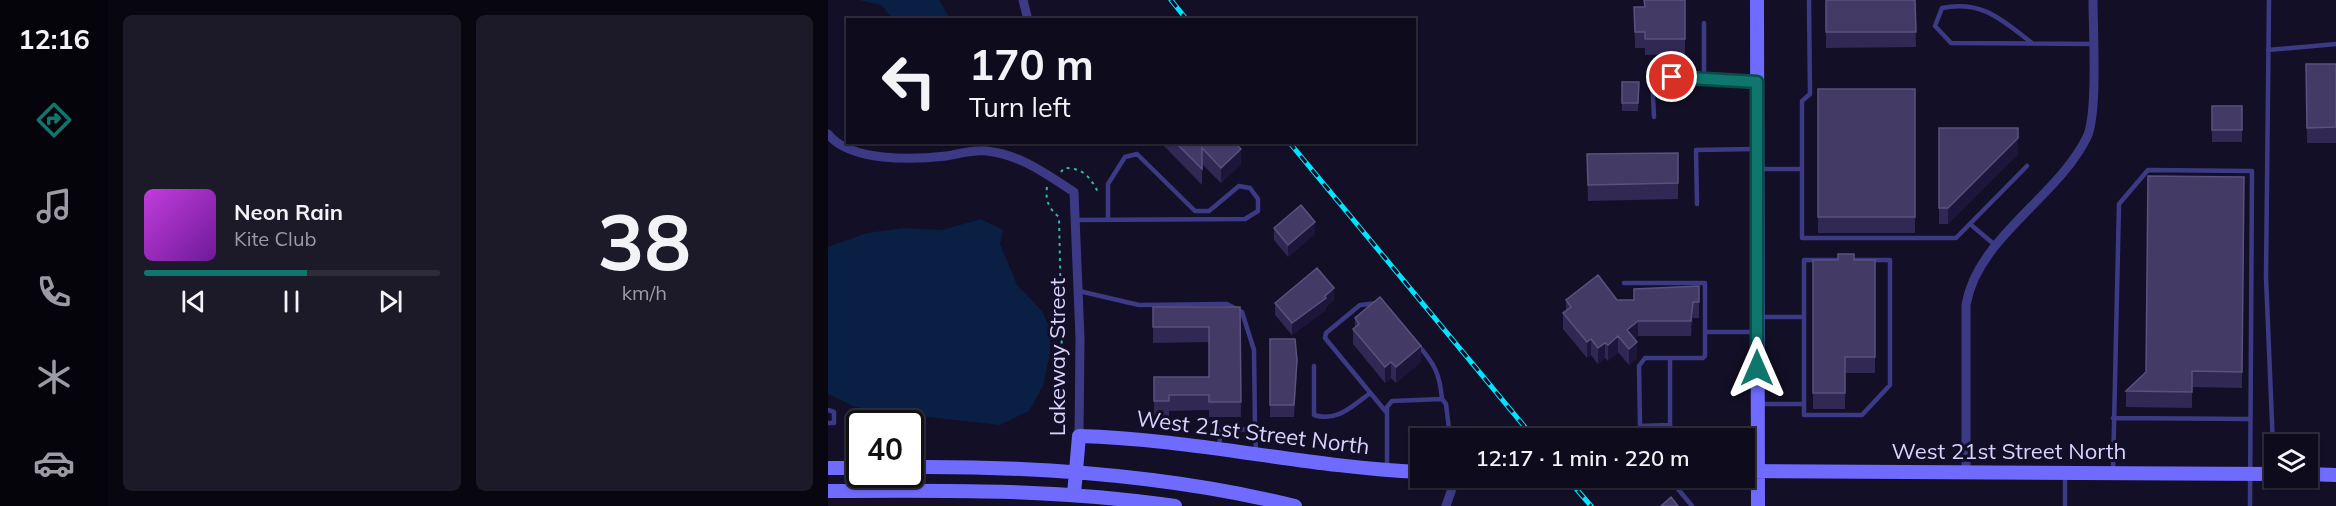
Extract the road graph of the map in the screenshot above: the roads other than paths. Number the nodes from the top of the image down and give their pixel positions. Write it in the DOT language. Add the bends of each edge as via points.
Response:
graph roads {
  1 [pos="1023,0"];
  2 [pos="1757,0"];
  3 [pos="1809,0"];
  4 [pos="2093,0"];
  5 [pos="2269,0"];
  6 [pos="1028,18"];
  7 [pos="1704,23"];
  8 [pos="2032,43"];
  9 [pos="2093,44"];
  10 [pos="2336,44"];
  11 [pos="2268,50"];
  12 [pos="1704,79"];
  13 [pos="1757,82"];
  14 [pos="1654,117"];
  15 [pos="828,134"];
  16 [pos="987,147"];
  17 [pos="1757,149"];
  18 [pos="2027,166"];
  19 [pos="1757,169"];
  20 [pos="1802,169"];
  21 [pos="1697,204"];
  22 [pos="1108,219"];
  23 [pos="1077,220"];
  24 [pos="1970,224"];
  25 [pos="1997,247"];
  26 [pos="1624,284"];
  27 [pos="1078,291"];
  28 [pos="1382,303"];
  29 [pos="1757,317"];
  30 [pos="1804,317"];
  31 [pos="1705,332"];
  32 [pos="1757,332"];
  33 [pos="1416,342"];
  34 [pos="1670,358"];
  35 [pos="1314,366"];
  36 [pos="1369,394"];
  37 [pos="1442,399"];
  38 [pos="1757,404"];
  39 [pos="1804,404"];
  40 [pos="828,410"];
  41 [pos="1387,413"];
  42 [pos="2114,418"];
  43 [pos="2249,419"];
  44 [pos="828,423"];
  45 [pos="1670,425"];
  46 [pos="1449,428"];
  47 [pos="1671,428"];
  48 [pos="1755,428"];
  49 [pos="1255,429"];
  50 [pos="2272,434"];
  51 [pos="1079,436"];
  52 [pos="1219,449"];
  53 [pos="1256,455"];
  54 [pos="924,467"];
  55 [pos="828,468"];
  56 [pos="846,468"];
  57 [pos="1076,470"];
  58 [pos="1387,470"];
  59 [pos="1410,471"];
  60 [pos="1755,471"];
  61 [pos="1966,471"];
  62 [pos="2065,472"];
  63 [pos="2113,472"];
  64 [pos="2250,474"];
  65 [pos="2264,474"];
  66 [pos="2318,474"];
  67 [pos="2336,474"];
  68 [pos="1452,488"];
  69 [pos="1677,488"];
  70 [pos="1754,488"];
  71 [pos="828,491"];
  72 [pos="1074,494"];
  73 [pos="1175,506"];
  74 [pos="1295,506"];
  75 [pos="1446,506"];
  76 [pos="1692,506"];
  77 [pos="1758,506"];
  78 [pos="2065,506"];
  79 [pos="2250,506"];
  1 -- 6 [label="street"];
  2 -- 13 [label="street"];
  3 -- 20 [label="lane" via="1809,94 1802,101"];
  4 -- 9 [label="street"];
  5 -- 11 [label="lane"];
  7 -- 12 [label="lane"];
  8 -- 8 [label="lane" via="1951,43 1935,26 1942,8 1959,3 1983,7"];
  8 -- 9 [label="lane"];
  9 -- 25 [label="street" via="2093,113 2088,135 2074,159"];
  10 -- 11 [label="lane"];
  11 -- 50 [label="lane" via="2266,278"];
  12 -- 13 [label="lane"];
  12 -- 14 [label="lane" via="1652,77"];
  13 -- 17 [label="street"];
  15 -- 16 [label="street" via="842,147 864,154 939,157"];
  16 -- 23 [label="street, Lakeway Street" via="1031,164 1074,192"];
  17 -- 19 [label="street"];
  17 -- 21 [label="lane" via="1696,150"];
  18 -- 24 [label="lane"];
  19 -- 20 [label="lane"];
  19 -- 29 [label="street"];
  20 -- 24 [label="lane" via="1802,238 1956,238"];
  22 -- 22 [label="lane" via="1245,219 1258,211 1258,199 1250,188 1239,186 1209,210 1196,210 1137,154 1125,157 1108,184"];
  22 -- 23 [label="lane"];
  23 -- 27 [label="street, Lakeway Street"];
  24 -- 25 [label="lane"];
  25 -- 61 [label="street" via="1980,265 1969,287 1966,305"];
  26 -- 31 [label="lane" via="1705,283"];
  27 -- 49 [label="lane" via="1139,305 1234,306 1242,312 1254,350"];
  27 -- 51 [label="street, Lakeway Street"];
  28 -- 36 [label="lane" via="1360,305 1325,338"];
  29 -- 30 [label="lane"];
  29 -- 32 [label="street"];
  30 -- 39 [label="lane"];
  30 -- 39 [label="lane" via="1804,260 1890,260 1890,385 1862,415 1804,415"];
  31 -- 32 [label="lane"];
  31 -- 34 [label="lane" via="1703,358"];
  32 -- 38 [label="street"];
  33 -- 37 [label="lane" via="1436,366"];
  34 -- 45 [label="lane"];
  34 -- 45 [label="lane" via="1645,358 1639,366 1640,426"];
  35 -- 36 [label="lane" via="1314,415 1339,416"];
  36 -- 41 [label="lane"];
  37 -- 41 [label="lane" via="1392,401"];
  37 -- 46 [label="lane"];
  38 -- 39 [label="lane"];
  38 -- 48 [label="street"];
  40 -- 44 [label="lane" via="834,412 834,423"];
  41 -- 58 [label="lane"];
  42 -- 43 [label="lane"];
  42 -- 43 [label="lane" via="2119,204 2148,170 2252,171"];
  42 -- 63 [label="lane"];
  43 -- 64 [label="lane"];
  45 -- 47 [label="lane"];
  49 -- 52 [label="lane" via="1221,430"];
  49 -- 53 [label="lane"];
  51 -- 52 [label="street, West 21st Street North" via="1138,438"];
  51 -- 57 [label="street, Lakeway Street"];
  52 -- 53 [label="street, West 21st Street North"];
  53 -- 58 [label="street, West 21st Street North"];
  54 -- 57 [label="street"];
  55 -- 56 [label="street"];
  57 -- 72 [label="street, Lakeway Street"];
  57 -- 74 [label="street" via="1182,483"];
  58 -- 59 [label="street, West 21st Street North"];
  60 -- 61 [label="street, West 21st Street North"];
  61 -- 62 [label="street, West 21st Street North"];
  62 -- 63 [label="street, West 21st Street North"];
  62 -- 78 [label="lane"];
  63 -- 64 [label="street, West 21st Street North"];
  64 -- 65 [label="street, West 21st Street North"];
  64 -- 79 [label="lane"];
  66 -- 67 [label="street"];
  68 -- 75 [label="street"];
  69 -- 76 [label="lane"];
  70 -- 77 [label="street"];
  71 -- 72 [label="street"];
  72 -- 73 [label="street"];
}
